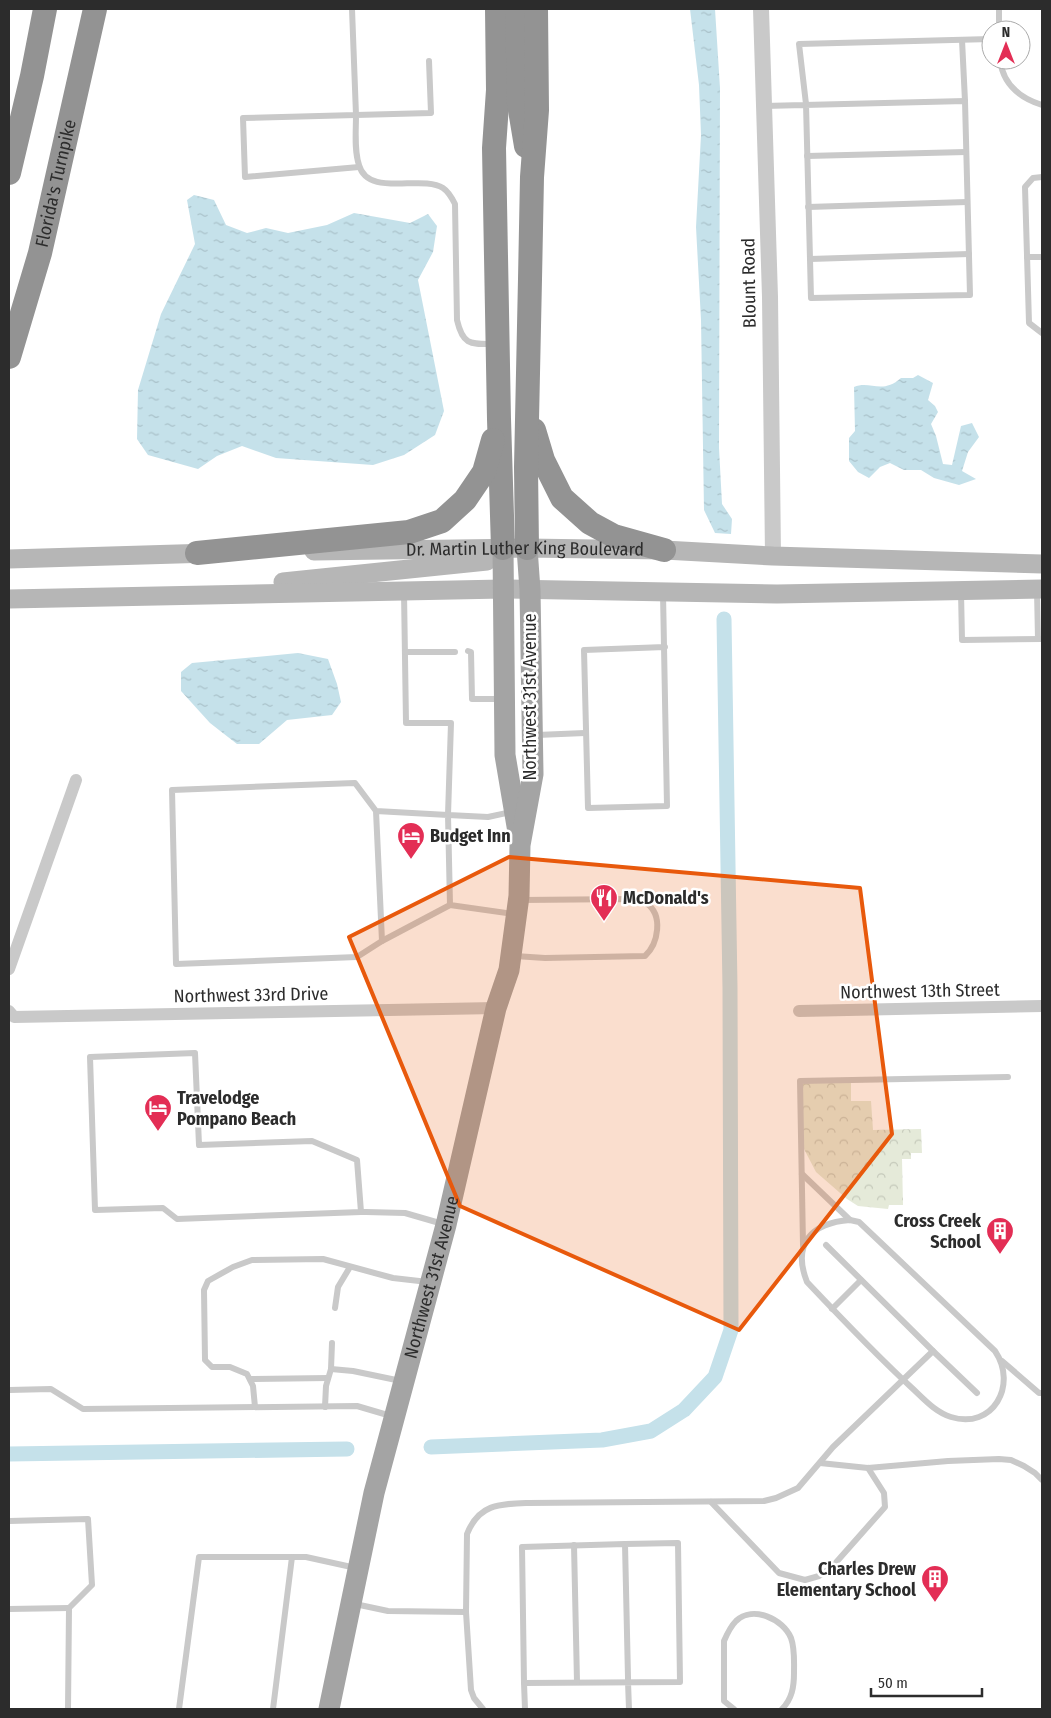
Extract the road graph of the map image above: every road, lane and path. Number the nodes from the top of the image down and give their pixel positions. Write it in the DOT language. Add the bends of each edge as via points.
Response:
graph roads {
  1 [pos="45,9"];
  2 [pos="95,9"];
  3 [pos="352,9"];
  4 [pos="481,9"];
  5 [pos="497,9"];
  6 [pos="517,9"];
  7 [pos="536,9"];
  8 [pos="761,9"];
  9 [pos="981,39"];
  10 [pos="962,40"];
  11 [pos="429,61"];
  12 [pos="1002,70"];
  13 [pos="965,101"];
  14 [pos="806,104"];
  15 [pos="1042,105"];
  16 [pos="764,106"];
  17 [pos="356,115"];
  18 [pos="494,148"];
  19 [pos="966,152"];
  20 [pos="806,156"];
  21 [pos="359,168"];
  22 [pos="9,173"];
  23 [pos="532,177"];
  24 [pos="1042,177"];
  25 [pos="967,202"];
  26 [pos="808,207"];
  27 [pos="969,254"];
  28 [pos="1027,257"];
  29 [pos="1042,257"];
  30 [pos="810,259"];
  31 [pos="1042,333"];
  32 [pos="498,344"];
  33 [pos="9,357"];
  34 [pos="527,404"];
  35 [pos="499,419"];
  36 [pos="503,548"];
  37 [pos="527,548"];
  38 [pos="664,550"];
  39 [pos="197,553"];
  40 [pos="773,556"];
  41 [pos="9,559"];
  42 [pos="1042,564"];
  43 [pos="502,589"];
  44 [pos="1040,589"];
  45 [pos="530,590"];
  46 [pos="404,591"];
  47 [pos="961,591"];
  48 [pos="663,593"];
  49 [pos="244,594"];
  50 [pos="9,599"];
  51 [pos="1040,639"];
  52 [pos="665,648"];
  53 [pos="468,651"];
  54 [pos="405,652"];
  55 [pos="455,652"];
  56 [pos="504,699"];
  57 [pos="585,733"];
  58 [pos="533,735"];
  59 [pos="76,780"];
  60 [pos="376,811"];
  61 [pos="514,812"];
  62 [pos="448,814"];
  63 [pos="520,845"];
  64 [pos="450,905"];
  65 [pos="517,907"];
  66 [pos="382,940"];
  67 [pos="511,956"];
  68 [pos="9,969"];
  69 [pos="1042,1006"];
  70 [pos="496,1008"];
  71 [pos="799,1011"];
  72 [pos="9,1012"];
  73 [pos="1008,1077"];
  74 [pos="802,1174"];
  75 [pos="361,1212"];
  76 [pos="850,1220"];
  77 [pos="446,1225"];
  78 [pos="826,1245"];
  79 [pos="803,1246"];
  80 [pos="350,1267"];
  81 [pos="861,1280"];
  82 [pos="431,1283"];
  83 [pos="335,1308"];
  84 [pos="832,1309"];
  85 [pos="332,1343"];
  86 [pos="933,1351"];
  87 [pos="1002,1361"];
  88 [pos="332,1369"];
  89 [pos="328,1378"];
  90 [pos="250,1379"];
  91 [pos="903,1380"];
  92 [pos="404,1382"];
  93 [pos="9,1390"];
  94 [pos="977,1393"];
  95 [pos="1042,1393"];
  96 [pos="325,1406"];
  97 [pos="255,1407"];
  98 [pos="395,1417"];
  99 [pos="820,1463"];
  100 [pos="868,1468"];
  101 [pos="1042,1480"];
  102 [pos="711,1502"];
  103 [pos="9,1521"];
  104 [pos="626,1544"];
  105 [pos="574,1545"];
  106 [pos="292,1557"];
  107 [pos="358,1568"];
  108 [pos="351,1603"];
  109 [pos="69,1608"];
  110 [pos="9,1609"];
  111 [pos="466,1612"];
  112 [pos="577,1682"];
  113 [pos="628,1682"];
  114 [pos="524,1683"];
  115 [pos="68,1709"];
  116 [pos="179,1709"];
  117 [pos="273,1709"];
  118 [pos="329,1709"];
  119 [pos="482,1709"];
  120 [pos="525,1709"];
  121 [pos="629,1709"];
  122 [pos="730,1709"];
  123 [pos="782,1709"];
  1 -- 22 [label="highway"];
  2 -- 33 [label="highway, Florida's Turnpike" via="40,253"];
  3 -- 17 [label="lane"];
  4 -- 18 [label="highway" via="483,92"];
  5 -- 18 [label="highway" via="498,90"];
  6 -- 23 [label="highway" via="519,104"];
  7 -- 23 [label="highway" via="537,110"];
  8 -- 16 [label="street, Blount Road"];
  9 -- 10 [label="lane"];
  10 -- 13 [label="lane"];
  10 -- 14 [label="lane" via="798,44"];
  11 -- 17 [label="lane" via="431,113"];
  12 -- 15 [label="lane" via="1008,85 1028,100"];
  13 -- 14 [label="lane"];
  13 -- 19 [label="lane"];
  14 -- 16 [label="lane"];
  14 -- 20 [label="lane"];
  16 -- 40 [label="street, Blount Road"];
  17 -- 21 [label="lane"];
  17 -- 21 [label="lane" via="243,118 245,177"];
  18 -- 32 [label="highway"];
  19 -- 20 [label="lane"];
  19 -- 25 [label="lane"];
  20 -- 26 [label="lane"];
  21 -- 32 [label="lane" via="367,178 379,183 435,185 450,195 455,204 457,320 460,331 472,344"];
  23 -- 34 [label="highway"];
  24 -- 28 [label="lane" via="1033,178 1025,187"];
  25 -- 26 [label="lane"];
  25 -- 27 [label="lane"];
  26 -- 30 [label="lane"];
  27 -- 30 [label="lane"];
  27 -- 30 [label="lane" via="970,295 811,298"];
  28 -- 29 [label="lane"];
  28 -- 31 [label="lane" via="1029,323"];
  32 -- 35 [label="highway"];
  34 -- 37 [label="highway"];
  34 -- 38 [label="highway" via="543,460 562,498 590,523 614,536"];
  35 -- 36 [label="highway"];
  35 -- 39 [label="highway" via="484,472 465,500 442,521 409,532"];
  36 -- 37 [label="main road, Dr. Martin Luther King Boulevard"];
  36 -- 39 [label="main road, Dr. Martin Luther King Boulevard"];
  36 -- 43 [label="main road, Northwest 31st Avenue"];
  36 -- 49 [label="main road" via="487,561 274,583"];
  37 -- 38 [label="main road, Dr. Martin Luther King Boulevard"];
  37 -- 45 [label="main road, Northwest 31st Avenue"];
  38 -- 40 [label="main road, Dr. Martin Luther King Boulevard"];
  39 -- 41 [label="main road, Dr. Martin Luther King Boulevard"];
  40 -- 42 [label="main road, Dr. Martin Luther King Boulevard"];
  43 -- 45 [label="main road"];
  43 -- 46 [label="main road"];
  43 -- 56 [label="main road, Northwest 31st Avenue"];
  44 -- 47 [label="main road"];
  44 -- 51 [label="lane"];
  45 -- 48 [label="main road"];
  45 -- 58 [label="main road, Northwest 31st Avenue"];
  46 -- 49 [label="main road"];
  46 -- 54 [label="lane"];
  47 -- 48 [label="main road"];
  47 -- 51 [label="lane" via="962,640"];
  48 -- 52 [label="lane"];
  49 -- 50 [label="main road"];
  52 -- 57 [label="lane" via="584,650"];
  52 -- 57 [label="lane" via="667,806 588,808"];
  53 -- 56 [label="lane" via="471,652 472,699"];
  54 -- 55 [label="lane"];
  54 -- 62 [label="lane" via="406,722 451,723"];
  56 -- 61 [label="main road, Northwest 31st Avenue" via="504,755"];
  57 -- 58 [label="lane"];
  58 -- 63 [label="main road, Northwest 31st Avenue" via="533,774"];
  59 -- 68 [label="street"];
  60 -- 62 [label="lane"];
  60 -- 66 [label="lane"];
  60 -- 66 [label="lane" via="355,783 172,790 176,964 357,957"];
  61 -- 62 [label="lane" via="488,817"];
  61 -- 63 [label="main road, Northwest 31st Avenue"];
  62 -- 64 [label="lane"];
  63 -- 65 [label="main road, Northwest 31st Avenue"];
  64 -- 65 [label="lane"];
  64 -- 66 [label="lane"];
  65 -- 67 [label="main road, Northwest 31st Avenue"];
  65 -- 67 [label="lane" via="631,899 646,903 654,912 656,935 645,956"];
  67 -- 70 [label="main road, Northwest 31st Avenue"];
  69 -- 71 [label="street, Northwest 13th Street"];
  70 -- 72 [label="street, Northwest 33rd Drive" via="14,1017"];
  70 -- 77 [label="main road, Northwest 31st Avenue"];
  73 -- 74 [label="lane" via="800,1081"];
  74 -- 76 [label="lane"];
  74 -- 79 [label="lane"];
  75 -- 75 [label="lane" via="177,1219 163,1208 95,1210 90,1057 195,1053 199,1145 312,1141 357,1160"];
  75 -- 77 [label="lane" via="405,1213"];
  76 -- 79 [label="lane" via="838,1220 822,1226 809,1236"];
  76 -- 87 [label="lane" via="859,1222"];
  77 -- 82 [label="main road, Northwest 31st Avenue"];
  78 -- 81 [label="lane"];
  79 -- 84 [label="lane" via="801,1264 807,1282"];
  80 -- 82 [label="lane"];
  80 -- 83 [label="lane" via="338,1287"];
  80 -- 90 [label="lane" via="323,1259 252,1260 208,1281 204,1290 205,1360 212,1367 230,1367 247,1374"];
  81 -- 84 [label="lane"];
  81 -- 86 [label="lane"];
  82 -- 92 [label="main road, Northwest 31st Avenue"];
  84 -- 91 [label="lane"];
  85 -- 88 [label="lane"];
  86 -- 91 [label="lane"];
  86 -- 94 [label="lane"];
  87 -- 91 [label="lane" via="1003,1390 990,1411 977,1418 964,1420 936,1410"];
  87 -- 95 [label="lane"];
  88 -- 89 [label="lane"];
  88 -- 92 [label="lane"];
  89 -- 90 [label="lane"];
  89 -- 96 [label="lane"];
  90 -- 97 [label="lane"];
  91 -- 99 [label="lane"];
  92 -- 98 [label="main road, Northwest 31st Avenue"];
  93 -- 97 [label="lane" via="51,1388 83,1409"];
  96 -- 97 [label="lane"];
  96 -- 98 [label="lane" via="357,1406"];
  98 -- 107 [label="main road, Northwest 31st Avenue"];
  99 -- 100 [label="lane"];
  99 -- 102 [label="lane" via="798,1488 782,1496 764,1501"];
  100 -- 101 [label="lane" via="999,1459 1024,1466"];
  100 -- 102 [label="lane" via="884,1493 885,1507 832,1567 805,1580 779,1573"];
  102 -- 111 [label="lane" via="528,1503 485,1510 472,1523 468,1534"];
  103 -- 109 [label="lane" via="88,1520 92,1585"];
  104 -- 105 [label="lane"];
  104 -- 113 [label="lane"];
  104 -- 113 [label="lane" via="678,1543 680,1682"];
  105 -- 112 [label="lane"];
  105 -- 114 [label="lane" via="522,1546"];
  106 -- 107 [label="lane"];
  106 -- 116 [label="lane" via="199,1557"];
  106 -- 117 [label="lane"];
  107 -- 108 [label="main road, Northwest 31st Avenue"];
  108 -- 111 [label="lane" via="388,1611"];
  108 -- 118 [label="main road, Northwest 31st Avenue"];
  109 -- 110 [label="lane"];
  109 -- 115 [label="lane"];
  111 -- 119 [label="lane" via="471,1690"];
  112 -- 113 [label="lane"];
  112 -- 114 [label="lane"];
  113 -- 121 [label="lane"];
  114 -- 120 [label="lane"];
  122 -- 123 [label="lane" via="724,1701 724,1641 737,1620 746,1615 764,1615 786,1629 794,1647 794,1686"];
}
